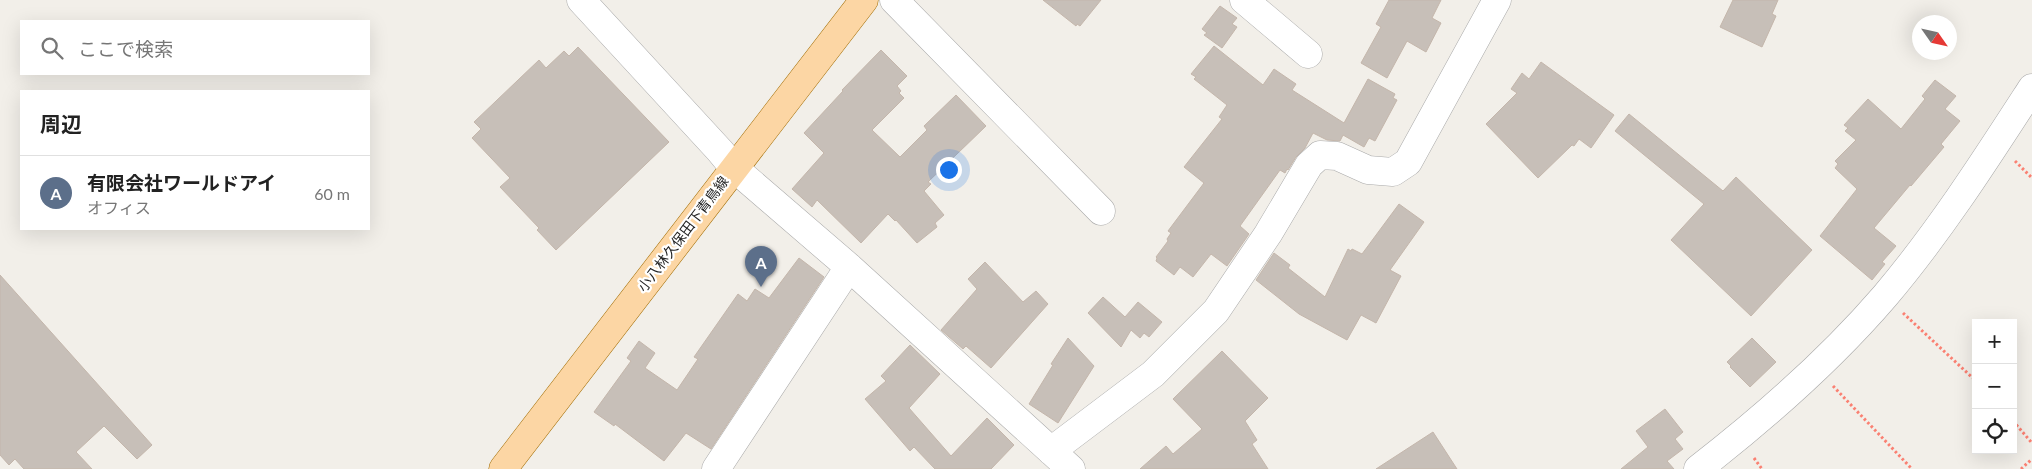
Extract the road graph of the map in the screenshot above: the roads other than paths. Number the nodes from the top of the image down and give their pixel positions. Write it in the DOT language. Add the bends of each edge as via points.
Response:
graph roads {
  1 [pos="581,0"];
  2 [pos="864,0"];
  3 [pos="894,0"];
  4 [pos="1244,0"];
  5 [pos="1497,0"];
  6 [pos="1308,54"];
  7 [pos="2032,88"];
  8 [pos="734,168"];
  9 [pos="1101,211"];
  10 [pos="848,267"];
  11 [pos="1051,451"];
  12 [pos="503,469"];
  13 [pos="716,469"];
  14 [pos="1070,469"];
  15 [pos="1698,469"];
  1 -- 8 [label="street"];
  2 -- 8 [label="main road, 小八林久保田下青鳥線"];
  3 -- 9 [label="street"];
  4 -- 6 [label="street"];
  5 -- 11 [label="street" via="1408,162 1393,172 1368,170 1337,156 1320,155 1309,165 1216,311 1153,374"];
  7 -- 15 [label="street" via="1962,194 1885,296 1816,368"];
  8 -- 10 [label="street"];
  8 -- 12 [label="main road, 小八林久保田下青鳥線"];
  10 -- 11 [label="street"];
  10 -- 13 [label="street"];
  11 -- 14 [label="street"];
}
